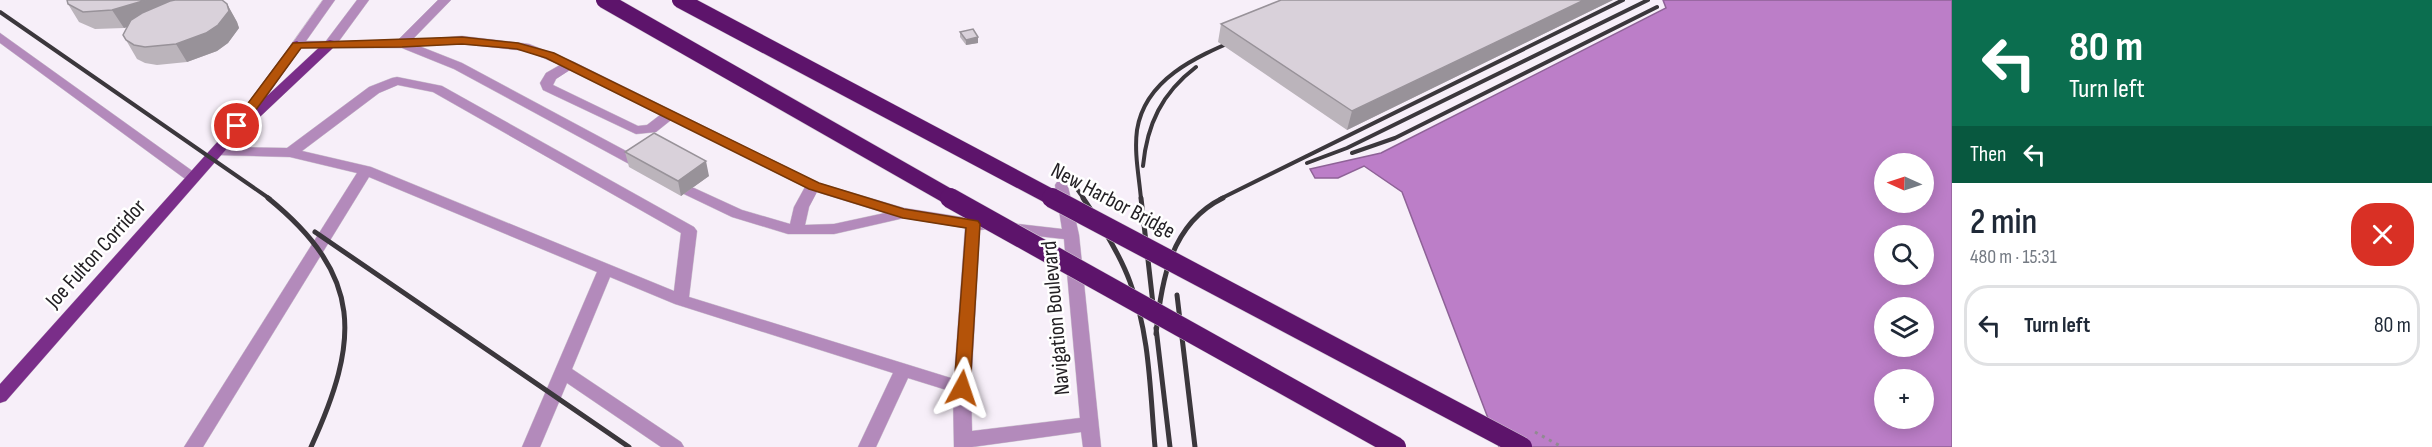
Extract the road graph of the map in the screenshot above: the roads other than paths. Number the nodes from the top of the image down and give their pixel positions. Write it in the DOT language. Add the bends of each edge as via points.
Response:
graph roads {
  1 [pos="329,0"];
  2 [pos="363,0"];
  3 [pos="445,0"];
  4 [pos="604,0"];
  5 [pos="680,0"];
  6 [pos="0,37"];
  7 [pos="330,44"];
  8 [pos="402,44"];
  9 [pos="297,45"];
  10 [pos="570,65"];
  11 [pos="669,115"];
  12 [pos="221,146"];
  13 [pos="290,153"];
  14 [pos="636,162"];
  15 [pos="366,170"];
  16 [pos="193,178"];
  17 [pos="1062,185"];
  18 [pos="814,186"];
  19 [pos="688,191"];
  20 [pos="903,213"];
  21 [pos="973,224"];
  22 [pos="798,230"];
  23 [pos="1071,236"];
  24 [pos="606,269"];
  25 [pos="681,300"];
  26 [pos="903,369"];
  27 [pos="562,371"];
  28 [pos="962,388"];
  29 [pos="0,396"];
  30 [pos="1089,424"];
  31 [pos="963,444"];
  32 [pos="193,447"];
  33 [pos="531,447"];
  34 [pos="675,447"];
  35 [pos="867,447"];
  36 [pos="1092,447"];
  37 [pos="1396,447"];
  38 [pos="1522,447"];
  1 -- 9 [label="street"];
  2 -- 7 [label="street"];
  3 -- 8 [label="street"];
  4 -- 37 [label="highway, bridge"];
  5 -- 38 [label="highway, New Harbor Bridge, bridge"];
  6 -- 16 [label="street"];
  7 -- 8 [label="street"];
  7 -- 9 [label="street"];
  7 -- 12 [label="main road, Joe Fulton Corridor"];
  8 -- 10 [label="street" via="462,40 496,43 529,48"];
  8 -- 14 [label="street" via="458,66"];
  9 -- 12 [label="main road, Joe Fulton Corridor"];
  10 -- 11 [label="street"];
  10 -- 11 [label="street" via="551,76 548,87 636,130 651,129"];
  11 -- 18 [label="street"];
  12 -- 13 [label="street"];
  12 -- 16 [label="main road, Joe Fulton Corridor"];
  13 -- 15 [label="street"];
  13 -- 25 [label="street" via="374,90 397,81 437,89 689,231"];
  15 -- 24 [label="street"];
  15 -- 32 [label="street"];
  16 -- 29 [label="main road, Joe Fulton Corridor"];
  17 -- 23 [label="street, Navigation Boulevard"];
  18 -- 20 [label="street"];
  18 -- 22 [label="street"];
  19 -- 22 [label="street" via="730,212"];
  20 -- 21 [label="street"];
  20 -- 22 [label="street" via="824,230"];
  21 -- 23 [label="street"];
  21 -- 28 [label="street"];
  23 -- 30 [label="street, Navigation Boulevard"];
  24 -- 25 [label="street"];
  24 -- 27 [label="street"];
  25 -- 26 [label="street"];
  26 -- 28 [label="street"];
  26 -- 35 [label="street"];
  27 -- 33 [label="street"];
  27 -- 34 [label="street"];
  28 -- 31 [label="street"];
  30 -- 31 [label="street"];
  30 -- 36 [label="street, Navigation Boulevard"];
}
